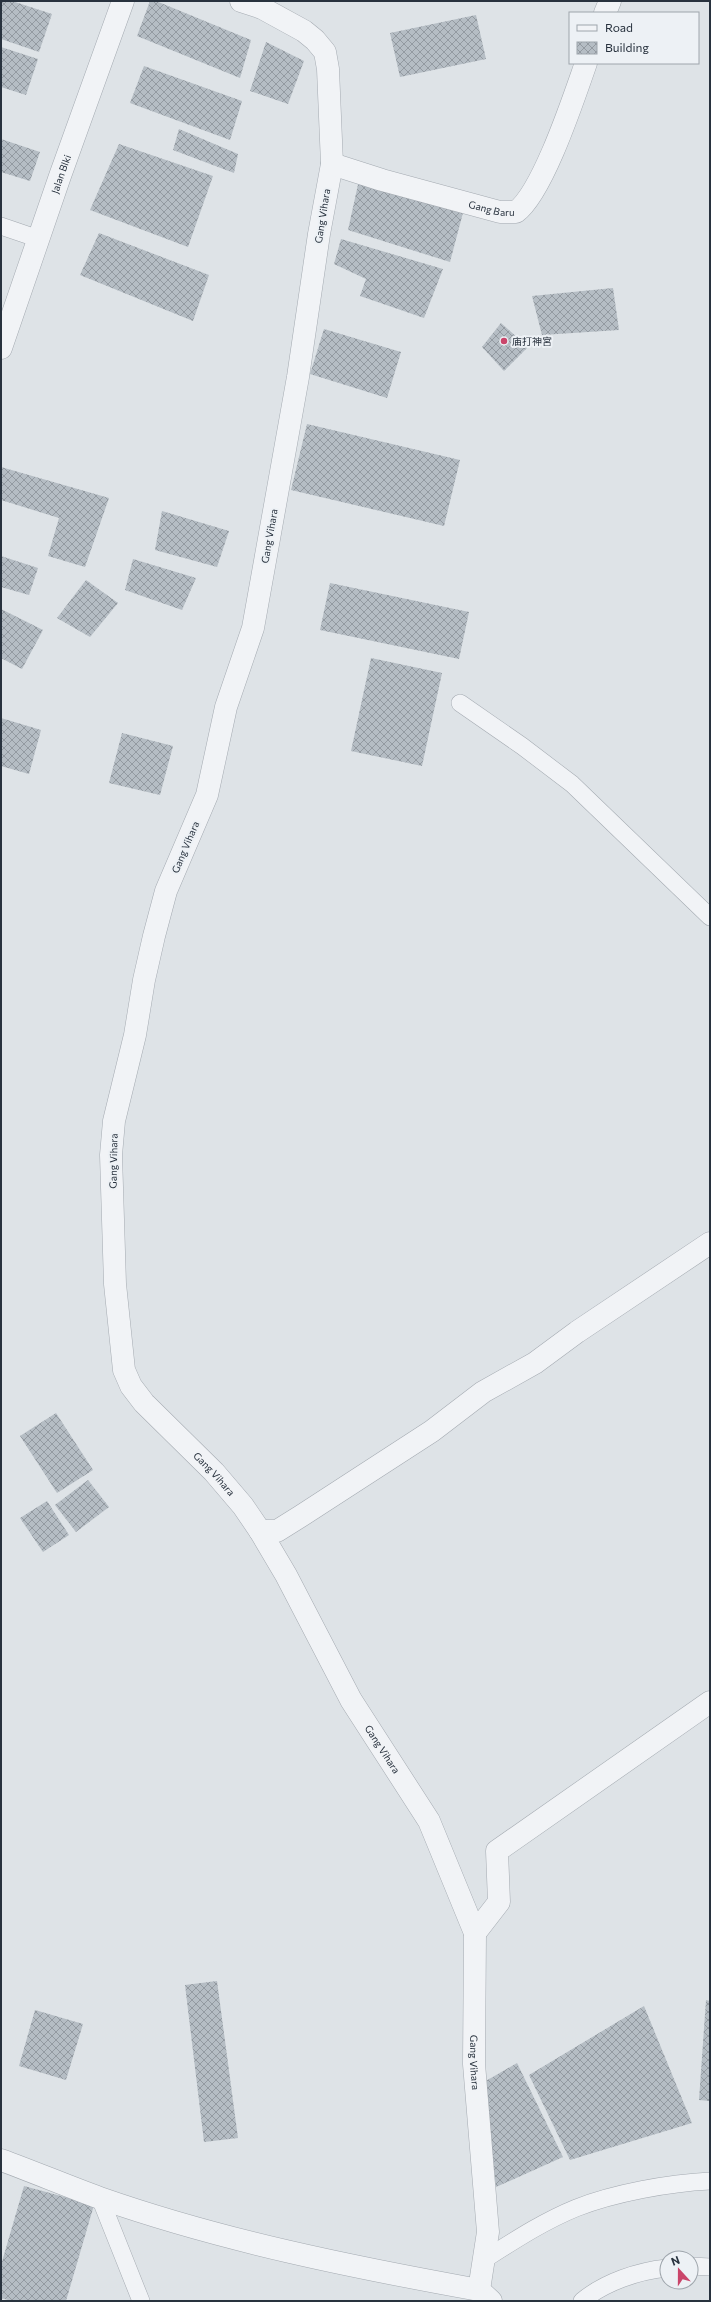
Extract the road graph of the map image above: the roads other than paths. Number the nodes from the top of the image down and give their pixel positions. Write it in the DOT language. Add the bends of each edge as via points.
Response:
graph roads {
  1 [pos="123,1"];
  2 [pos="240,1"];
  3 [pos="610,1"];
  4 [pos="606,12"];
  5 [pos="586,64"];
  6 [pos="332,164"];
  7 [pos="1,226"];
  8 [pos="39,239"];
  9 [pos="1,348"];
  10 [pos="460,704"];
  11 [pos="710,917"];
  12 [pos="710,1243"];
  13 [pos="260,1531"];
  14 [pos="710,1702"];
  15 [pos="475,1933"];
  16 [pos="1,2160"];
  17 [pos="710,2181"];
  18 [pos="100,2198"];
  19 [pos="485,2259"];
  20 [pos="699,2266"];
  21 [pos="710,2267"];
  22 [pos="659,2269"];
  23 [pos="485,2296"];
  24 [pos="141,2301"];
  25 [pos="582,2301"];
  1 -- 8 [label="street, Jalan Blki"];
  2 -- 6 [label="street, Gang Vihara" via="262,8 304,31 316,40 325,52"];
  3 -- 4 [label="street"];
  5 -- 6 [label="street, Gang Baru" via="547,164 525,203 516,212 500,212"];
  6 -- 13 [label="street, Gang Vihara" via="298,377 253,628 226,707 207,795 166,891 114,1121 111,1155 115,1284 124,1370 131,1386 144,1403 214,1472"];
  7 -- 8 [label="lane"];
  8 -- 9 [label="street, Jalan Blki"];
  10 -- 11 [label="lane" via="572,784"];
  12 -- 13 [label="street" via="577,1332 536,1363 483,1392 432,1431 277,1531"];
  13 -- 15 [label="street, Gang Vihara" via="286,1574 351,1700 428,1821"];
  14 -- 15 [label="street" via="497,1851 500,1902"];
  15 -- 19 [label="street, Gang Vihara" via="474,2064 488,2232"];
  16 -- 18 [label="street"];
  17 -- 19 [label="lane" via="669,2185 599,2200 539,2226"];
  18 -- 23 [label="street" via="327,2261"];
  18 -- 24 [label="lane"];
  19 -- 23 [label="street, Gang Vihara"];
  20 -- 21 [label="lane"];
  22 -- 25 [label="lane" via="616,2281"];
}
